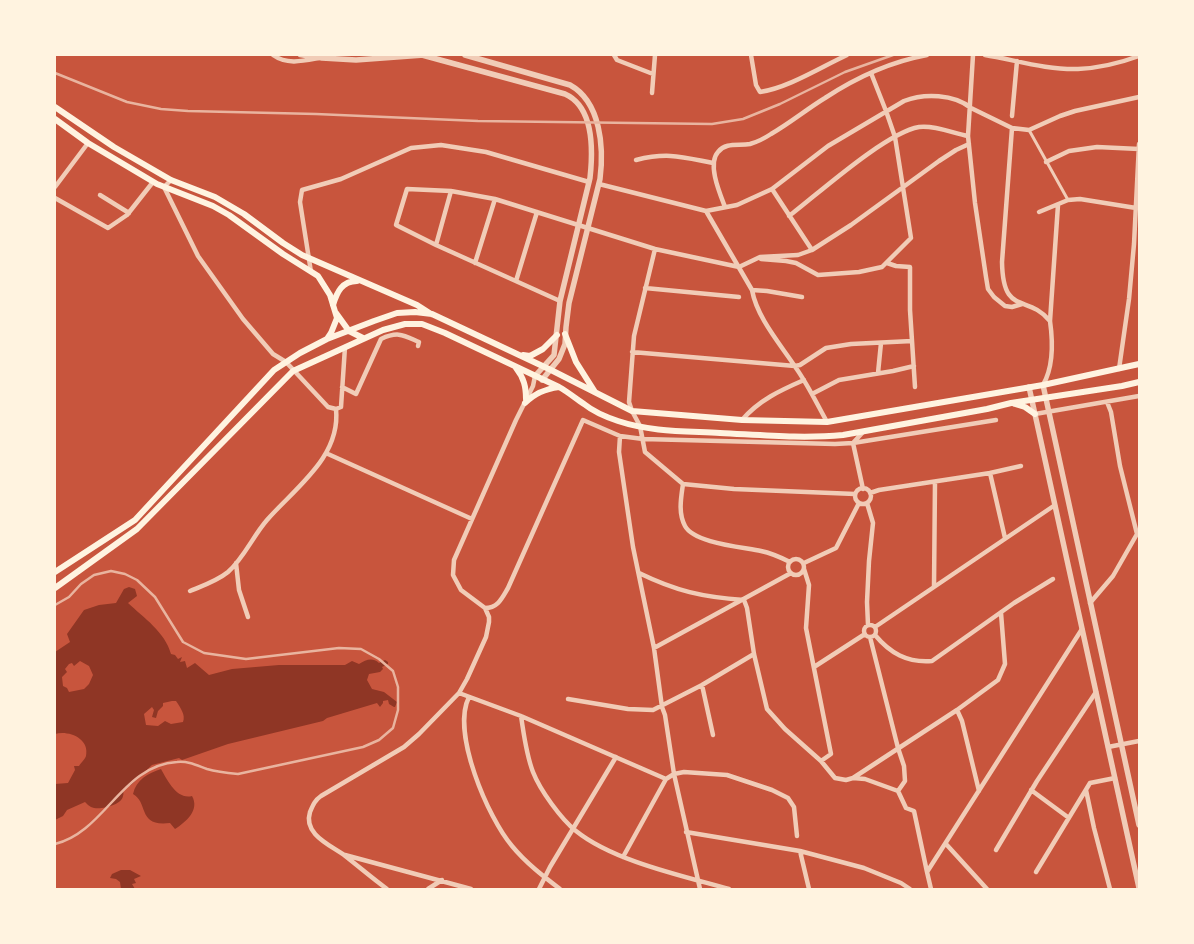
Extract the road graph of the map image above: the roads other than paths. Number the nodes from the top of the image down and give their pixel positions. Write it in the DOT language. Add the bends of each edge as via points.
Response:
graph roads {
  1 [pos="273,55"];
  2 [pos="300,55"];
  3 [pos="423,55"];
  4 [pos="465,55"];
  5 [pos="614,55"];
  6 [pos="655,55"];
  7 [pos="751,55"];
  8 [pos="846,55"];
  9 [pos="927,55"];
  10 [pos="973,55"];
  11 [pos="985,55"];
  12 [pos="311,56"];
  13 [pos="1139,56"];
  14 [pos="322,58"];
  15 [pos="1017,61"];
  16 [pos="870,73"];
  17 [pos="653,74"];
  18 [pos="652,93"];
  19 [pos="1139,99"];
  20 [pos="55,107"];
  21 [pos="971,108"];
  22 [pos="886,111"];
  23 [pos="1012,116"];
  24 [pos="55,119"];
  25 [pos="1012,128"];
  26 [pos="1029,130"];
  27 [pos="968,136"];
  28 [pos="894,137"];
  29 [pos="88,143"];
  30 [pos="969,144"];
  31 [pos="1139,144"];
  32 [pos="1139,149"];
  33 [pos="636,160"];
  34 [pos="1046,162"];
  35 [pos="713,163"];
  36 [pos="590,179"];
  37 [pos="171,180"];
  38 [pos="153,182"];
  39 [pos="599,182"];
  40 [pos="55,187"];
  41 [pos="164,187"];
  42 [pos="902,188"];
  43 [pos="772,189"];
  44 [pos="451,191"];
  45 [pos="100,195"];
  46 [pos="55,198"];
  47 [pos="494,200"];
  48 [pos="1068,200"];
  49 [pos="1058,205"];
  50 [pos="724,207"];
  51 [pos="1136,208"];
  52 [pos="706,211"];
  53 [pos="536,212"];
  54 [pos="1040,212"];
  55 [pos="129,213"];
  56 [pos="789,216"];
  57 [pos="578,224"];
  58 [pos="588,229"];
  59 [pos="436,245"];
  60 [pos="655,249"];
  61 [pos="812,250"];
  62 [pos="309,258"];
  63 [pos="755,259"];
  64 [pos="475,263"];
  65 [pos="887,264"];
  66 [pos="739,267"];
  67 [pos="311,272"];
  68 [pos="360,281"];
  69 [pos="516,281"];
  70 [pos="645,288"];
  71 [pos="752,290"];
  72 [pos="739,297"];
  73 [pos="802,297"];
  74 [pos="560,301"];
  75 [pos="1022,304"];
  76 [pos="334,308"];
  77 [pos="432,314"];
  78 [pos="1050,321"];
  79 [pos="349,330"];
  80 [pos="565,334"];
  81 [pos="557,335"];
  82 [pos="363,338"];
  83 [pos="327,340"];
  84 [pos="912,341"];
  85 [pos="881,343"];
  86 [pos="418,346"];
  87 [pos="345,347"];
  88 [pos="508,351"];
  89 [pos="632,352"];
  90 [pos="286,362"];
  91 [pos="1139,364"];
  92 [pos="513,365"];
  93 [pos="795,366"];
  94 [pos="914,366"];
  95 [pos="544,367"];
  96 [pos="551,370"];
  97 [pos="1119,370"];
  98 [pos="293,371"];
  99 [pos="878,373"];
  100 [pos="535,376"];
  101 [pos="542,380"];
  102 [pos="804,380"];
  103 [pos="1139,382"];
  104 [pos="1043,385"];
  105 [pos="533,386"];
  106 [pos="342,387"];
  107 [pos="559,387"];
  108 [pos="915,387"];
  109 [pos="1029,387"];
  110 [pos="596,394"];
  111 [pos="812,394"];
  112 [pos="1139,396"];
  113 [pos="1045,398"];
  114 [pos="1032,400"];
  115 [pos="526,401"];
  116 [pos="1107,402"];
  117 [pos="1011,403"];
  118 [pos="336,409"];
  119 [pos="632,411"];
  120 [pos="1048,412"];
  121 [pos="1035,414"];
  122 [pos="742,420"];
  123 [pos="996,420"];
  124 [pos="827,422"];
  125 [pos="640,426"];
  126 [pos="863,432"];
  127 [pos="620,436"];
  128 [pos="643,439"];
  129 [pos="853,443"];
  130 [pos="328,454"];
  131 [pos="1021,466"];
  132 [pos="990,474"];
  133 [pos="935,482"];
  134 [pos="682,484"];
  135 [pos="863,488"];
  136 [pos="870,493"];
  137 [pos="855,494"];
  138 [pos="859,503"];
  139 [pos="866,503"];
  140 [pos="1055,505"];
  141 [pos="472,519"];
  142 [pos="1005,538"];
  143 [pos="790,562"];
  144 [pos="236,563"];
  145 [pos="804,563"];
  146 [pos="804,569"];
  147 [pos="55,572"];
  148 [pos="639,573"];
  149 [pos="791,573"];
  150 [pos="1053,579"];
  151 [pos="934,586"];
  152 [pos="55,588"];
  153 [pos="190,592"];
  154 [pos="744,600"];
  155 [pos="1090,603"];
  156 [pos="486,608"];
  157 [pos="1001,613"];
  158 [pos="248,617"];
  159 [pos="868,625"];
  160 [pos="875,627"];
  161 [pos="1082,629"];
  162 [pos="865,634"];
  163 [pos="875,634"];
  164 [pos="870,637"];
  165 [pos="654,648"];
  166 [pos="754,654"];
  167 [pos="814,667"];
  168 [pos="702,686"];
  169 [pos="459,692"];
  170 [pos="1096,692"];
  171 [pos="469,697"];
  172 [pos="568,699"];
  173 [pos="662,707"];
  174 [pos="957,710"];
  175 [pos="521,716"];
  176 [pos="713,734"];
  177 [pos="1139,741"];
  178 [pos="1122,744"];
  179 [pos="1108,747"];
  180 [pos="898,748"];
  181 [pos="616,757"];
  182 [pos="821,761"];
  183 [pos="674,774"];
  184 [pos="853,778"];
  185 [pos="1115,778"];
  186 [pos="666,779"];
  187 [pos="898,790"];
  188 [pos="1032,790"];
  189 [pos="1086,790"];
  190 [pos="979,791"];
  191 [pos="1070,818"];
  192 [pos="1139,825"];
  193 [pos="574,830"];
  194 [pos="686,832"];
  195 [pos="797,836"];
  196 [pos="946,844"];
  197 [pos="800,850"];
  198 [pos="996,850"];
  199 [pos="344,855"];
  200 [pos="623,857"];
  201 [pos="928,872"];
  202 [pos="1036,872"];
  203 [pos="545,878"];
  204 [pos="442,880"];
  205 [pos="698,880"];
  206 [pos="1139,888"];
  207 [pos="387,889"];
  208 [pos="428,889"];
  209 [pos="471,889"];
  210 [pos="539,889"];
  211 [pos="560,889"];
  212 [pos="700,889"];
  213 [pos="729,889"];
  214 [pos="809,889"];
  215 [pos="910,889"];
  216 [pos="931,889"];
  217 [pos="987,889"];
  218 [pos="1110,889"];
  1 -- 14 [label="street" via="289,62"];
  2 -- 12 [label="street"];
  3 -- 14 [label="street" via="356,60"];
  3 -- 36 [label="street" via="569,96 583,111 590,136 593,161"];
  4 -- 39 [label="street" via="563,82 577,89 588,100 598,128 602,162"];
  5 -- 17 [label="street" via="617,60"];
  6 -- 17 [label="street"];
  7 -- 8 [label="street" via="760,92"];
  9 -- 16 [label="street" via="890,63"];
  10 -- 21 [label="street"];
  11 -- 15 [label="street"];
  12 -- 14 [label="street"];
  13 -- 15 [label="street" via="1076,69"];
  15 -- 23 [label="street"];
  16 -- 22 [label="street"];
  16 -- 35 [label="street" via="832,93 770,135 752,144 725,146 716,153"];
  17 -- 18 [label="street"];
  19 -- 26 [label="street" via="1075,111"];
  20 -- 37 [label="main road"];
  21 -- 22 [label="street" via="939,96 926,96 912,97"];
  21 -- 25 [label="street"];
  21 -- 27 [label="street"];
  22 -- 28 [label="street"];
  22 -- 43 [label="street" via="828,146"];
  24 -- 29 [label="main road"];
  25 -- 26 [label="street"];
  25 -- 75 [label="street" via="1002,279 1011,298"];
  26 -- 34 [label="street"];
  27 -- 28 [label="street" via="918,127"];
  27 -- 30 [label="street"];
  28 -- 42 [label="street"];
  28 -- 56 [label="street"];
  29 -- 38 [label="main road"];
  29 -- 40 [label="street"];
  30 -- 42 [label="street"];
  30 -- 75 [label="street" via="988,289 1005,306"];
  31 -- 32 [label="street"];
  32 -- 34 [label="street" via="1097,147 1069,151"];
  32 -- 51 [label="street"];
  33 -- 35 [label="street" via="671,155"];
  34 -- 48 [label="street"];
  35 -- 50 [label="street"];
  36 -- 57 [label="street"];
  36 -- 62 [label="street" via="486,152 441,145 410,148 341,179 302,190 300,202"];
  37 -- 41 [label="street"];
  37 -- 62 [label="main road" via="216,197"];
  38 -- 41 [label="main road"];
  38 -- 55 [label="street"];
  39 -- 52 [label="street"];
  39 -- 58 [label="street"];
  41 -- 67 [label="main road" via="229,215"];
  41 -- 90 [label="street" via="198,256 243,319 273,354"];
  42 -- 61 [label="street"];
  42 -- 65 [label="street" via="911,238"];
  43 -- 50 [label="street" via="747,202"];
  43 -- 56 [label="street"];
  44 -- 47 [label="street"];
  44 -- 59 [label="street"];
  44 -- 59 [label="street" via="407,189 396,225"];
  45 -- 55 [label="street"];
  46 -- 55 [label="street" via="108,228"];
  47 -- 53 [label="street"];
  47 -- 64 [label="street"];
  48 -- 49 [label="street"];
  48 -- 51 [label="street"];
  49 -- 54 [label="street"];
  49 -- 78 [label="street"];
  50 -- 52 [label="street"];
  51 -- 97 [label="street" via="1129,299"];
  52 -- 66 [label="street"];
  53 -- 57 [label="street"];
  53 -- 69 [label="street"];
  56 -- 61 [label="street"];
  57 -- 58 [label="street"];
  57 -- 74 [label="street"];
  58 -- 60 [label="street"];
  58 -- 80 [label="street"];
  59 -- 64 [label="street"];
  60 -- 66 [label="street"];
  60 -- 70 [label="street"];
  61 -- 63 [label="street" via="798,255 770,255"];
  62 -- 67 [label="street"];
  62 -- 68 [label="main road"];
  63 -- 65 [label="street" via="786,260 818,275 872,270"];
  63 -- 66 [label="street"];
  64 -- 69 [label="street"];
  65 -- 84 [label="street" via="910,267"];
  66 -- 71 [label="street"];
  67 -- 76 [label="main road" via="324,284"];
  68 -- 76 [label="main road" via="349,281 342,287 337,293"];
  68 -- 77 [label="main road"];
  69 -- 74 [label="street"];
  70 -- 72 [label="street"];
  70 -- 89 [label="street"];
  71 -- 73 [label="street"];
  71 -- 93 [label="street" via="771,331"];
  74 -- 81 [label="street"];
  75 -- 78 [label="street" via="1044,313"];
  76 -- 79 [label="main road"];
  76 -- 83 [label="main road" via="336,320"];
  77 -- 79 [label="main road" via="397,313"];
  77 -- 88 [label="main road"];
  78 -- 104 [label="street" via="1051,369"];
  79 -- 82 [label="main road"];
  79 -- 83 [label="main road"];
  80 -- 96 [label="street" via="565,344"];
  80 -- 110 [label="main road" via="576,362"];
  81 -- 88 [label="main road" via="530,356"];
  81 -- 95 [label="street" via="554,355"];
  82 -- 87 [label="main road"];
  82 -- 92 [label="main road" via="405,324 422,324"];
  83 -- 90 [label="main road"];
  84 -- 85 [label="street"];
  84 -- 94 [label="street"];
  85 -- 93 [label="street" via="826,348"];
  85 -- 99 [label="street"];
  86 -- 106 [label="street" via="420,342 392,334 381,340 356,394"];
  87 -- 98 [label="main road"];
  87 -- 106 [label="street"];
  88 -- 95 [label="main road"];
  89 -- 93 [label="street"];
  89 -- 119 [label="street" via="629,402"];
  90 -- 98 [label="street"];
  90 -- 147 [label="main road" via="274,370 135,520"];
  91 -- 97 [label="main road"];
  92 -- 100 [label="main road"];
  92 -- 115 [label="main road" via="524,380"];
  93 -- 102 [label="street"];
  94 -- 99 [label="street"];
  94 -- 108 [label="street"];
  95 -- 96 [label="main road"];
  95 -- 100 [label="street"];
  96 -- 101 [label="street"];
  96 -- 110 [label="main road"];
  97 -- 104 [label="main road"];
  98 -- 118 [label="street" via="328,407"];
  98 -- 152 [label="main road" via="137,529"];
  99 -- 111 [label="street" via="839,380"];
  100 -- 101 [label="main road"];
  100 -- 105 [label="street"];
  101 -- 105 [label="street"];
  101 -- 107 [label="main road"];
  102 -- 111 [label="street"];
  102 -- 122 [label="street" via="760,402"];
  103 -- 113 [label="main road"];
  104 -- 109 [label="main road"];
  104 -- 113 [label="street"];
  105 -- 115 [label="street"];
  106 -- 118 [label="street" via="341,407"];
  107 -- 115 [label="main road" via="542,391"];
  107 -- 125 [label="main road" via="597,412"];
  109 -- 114 [label="street"];
  109 -- 124 [label="main road"];
  110 -- 119 [label="main road"];
  111 -- 124 [label="street"];
  112 -- 116 [label="street"];
  113 -- 114 [label="main road"];
  113 -- 120 [label="street"];
  114 -- 117 [label="main road"];
  114 -- 121 [label="street"];
  115 -- 141 [label="street"];
  116 -- 120 [label="street"];
  116 -- 155 [label="street" via="1137,534 1113,576"];
  117 -- 121 [label="main road" via="1026,407"];
  117 -- 126 [label="main road"];
  118 -- 144 [label="street" via="337,422 326,453 310,476 267,520"];
  119 -- 122 [label="main road"];
  119 -- 125 [label="street"];
  120 -- 121 [label="street"];
  120 -- 155 [label="street"];
  121 -- 140 [label="street"];
  122 -- 124 [label="main road"];
  123 -- 129 [label="street"];
  125 -- 126 [label="main road" via="779,436 824,437"];
  125 -- 128 [label="street"];
  126 -- 129 [label="street"];
  127 -- 128 [label="street"];
  127 -- 148 [label="street" via="619,452"];
  127 -- 156 [label="street" via="583,420 508,588 498,604"];
  128 -- 129 [label="street"];
  128 -- 134 [label="street" via="645,452"];
  129 -- 135 [label="street"];
  130 -- 141 [label="street"];
  131 -- 132 [label="street"];
  132 -- 133 [label="street"];
  132 -- 142 [label="street"];
  133 -- 136 [label="street"];
  133 -- 151 [label="street"];
  134 -- 137 [label="street"];
  134 -- 143 [label="street" via="681,514 689,532"];
  135 -- 136 [label="street"];
  135 -- 137 [label="street"];
  136 -- 139 [label="street"];
  137 -- 138 [label="street"];
  138 -- 139 [label="street"];
  138 -- 145 [label="street" via="836,548"];
  139 -- 159 [label="street" via="874,523 869,561"];
  140 -- 142 [label="street"];
  140 -- 161 [label="street"];
  141 -- 156 [label="street" via="454,560 453,575 460,590"];
  142 -- 151 [label="street"];
  143 -- 145 [label="street" via="797,558"];
  143 -- 149 [label="street" via="788,569"];
  144 -- 153 [label="street" via="218,578"];
  144 -- 158 [label="street" via="239,590"];
  145 -- 146 [label="street"];
  146 -- 149 [label="street" via="799,575"];
  146 -- 167 [label="street" via="809,585 806,628"];
  148 -- 154 [label="street" via="688,593"];
  148 -- 165 [label="street"];
  149 -- 154 [label="street"];
  150 -- 157 [label="street"];
  151 -- 160 [label="street"];
  154 -- 165 [label="street"];
  154 -- 166 [label="street"];
  155 -- 178 [label="street"];
  156 -- 169 [label="street" via="490,622 486,637"];
  157 -- 163 [label="street" via="932,660 924,662 906,659 887,649"];
  157 -- 174 [label="street" via="1005,664 998,680"];
  159 -- 160 [label="street"];
  159 -- 162 [label="street"];
  160 -- 163 [label="street"];
  161 -- 170 [label="street"];
  161 -- 190 [label="street"];
  162 -- 164 [label="street"];
  162 -- 167 [label="street"];
  163 -- 164 [label="street"];
  164 -- 180 [label="street"];
  165 -- 173 [label="street"];
  166 -- 168 [label="street"];
  166 -- 182 [label="street" via="768,709 784,729"];
  167 -- 182 [label="street" via="831,754"];
  168 -- 173 [label="street"];
  168 -- 176 [label="street"];
  169 -- 171 [label="street"];
  169 -- 199 [label="street" via="404,747 316,801 309,816 312,829 320,839"];
  170 -- 179 [label="street"];
  170 -- 188 [label="street"];
  171 -- 175 [label="street"];
  171 -- 203 [label="street" via="466,734 479,788 503,833 527,863"];
  172 -- 173 [label="street" via="628,709"];
  173 -- 183 [label="street"];
  174 -- 180 [label="street"];
  174 -- 190 [label="street"];
  175 -- 181 [label="street"];
  175 -- 193 [label="street" via="534,773 549,800"];
  177 -- 178 [label="street"];
  178 -- 179 [label="street"];
  178 -- 192 [label="street"];
  179 -- 185 [label="street"];
  180 -- 184 [label="street"];
  180 -- 187 [label="street" via="905,781"];
  181 -- 186 [label="street"];
  181 -- 193 [label="street"];
  182 -- 184 [label="street" via="835,778"];
  183 -- 186 [label="street"];
  183 -- 194 [label="street"];
  183 -- 195 [label="street" via="727,775 788,798 794,807"];
  184 -- 187 [label="street"];
  185 -- 189 [label="street" via="1090,784"];
  185 -- 206 [label="street"];
  186 -- 200 [label="street"];
  187 -- 201 [label="street" via="906,808 914,811"];
  188 -- 191 [label="street"];
  188 -- 198 [label="street"];
  189 -- 191 [label="street"];
  189 -- 218 [label="street"];
  190 -- 196 [label="street"];
  191 -- 202 [label="street"];
  193 -- 200 [label="street"];
  193 -- 203 [label="street"];
  194 -- 197 [label="street"];
  194 -- 205 [label="street"];
  196 -- 201 [label="street"];
  196 -- 217 [label="street"];
  197 -- 214 [label="street"];
  197 -- 215 [label="street" via="864,868"];
  199 -- 204 [label="street"];
  199 -- 207 [label="street"];
  200 -- 205 [label="street"];
  201 -- 216 [label="street"];
  203 -- 210 [label="street"];
  203 -- 211 [label="street"];
  204 -- 208 [label="street"];
  204 -- 209 [label="street"];
  205 -- 212 [label="street"];
  205 -- 213 [label="street"];
}
